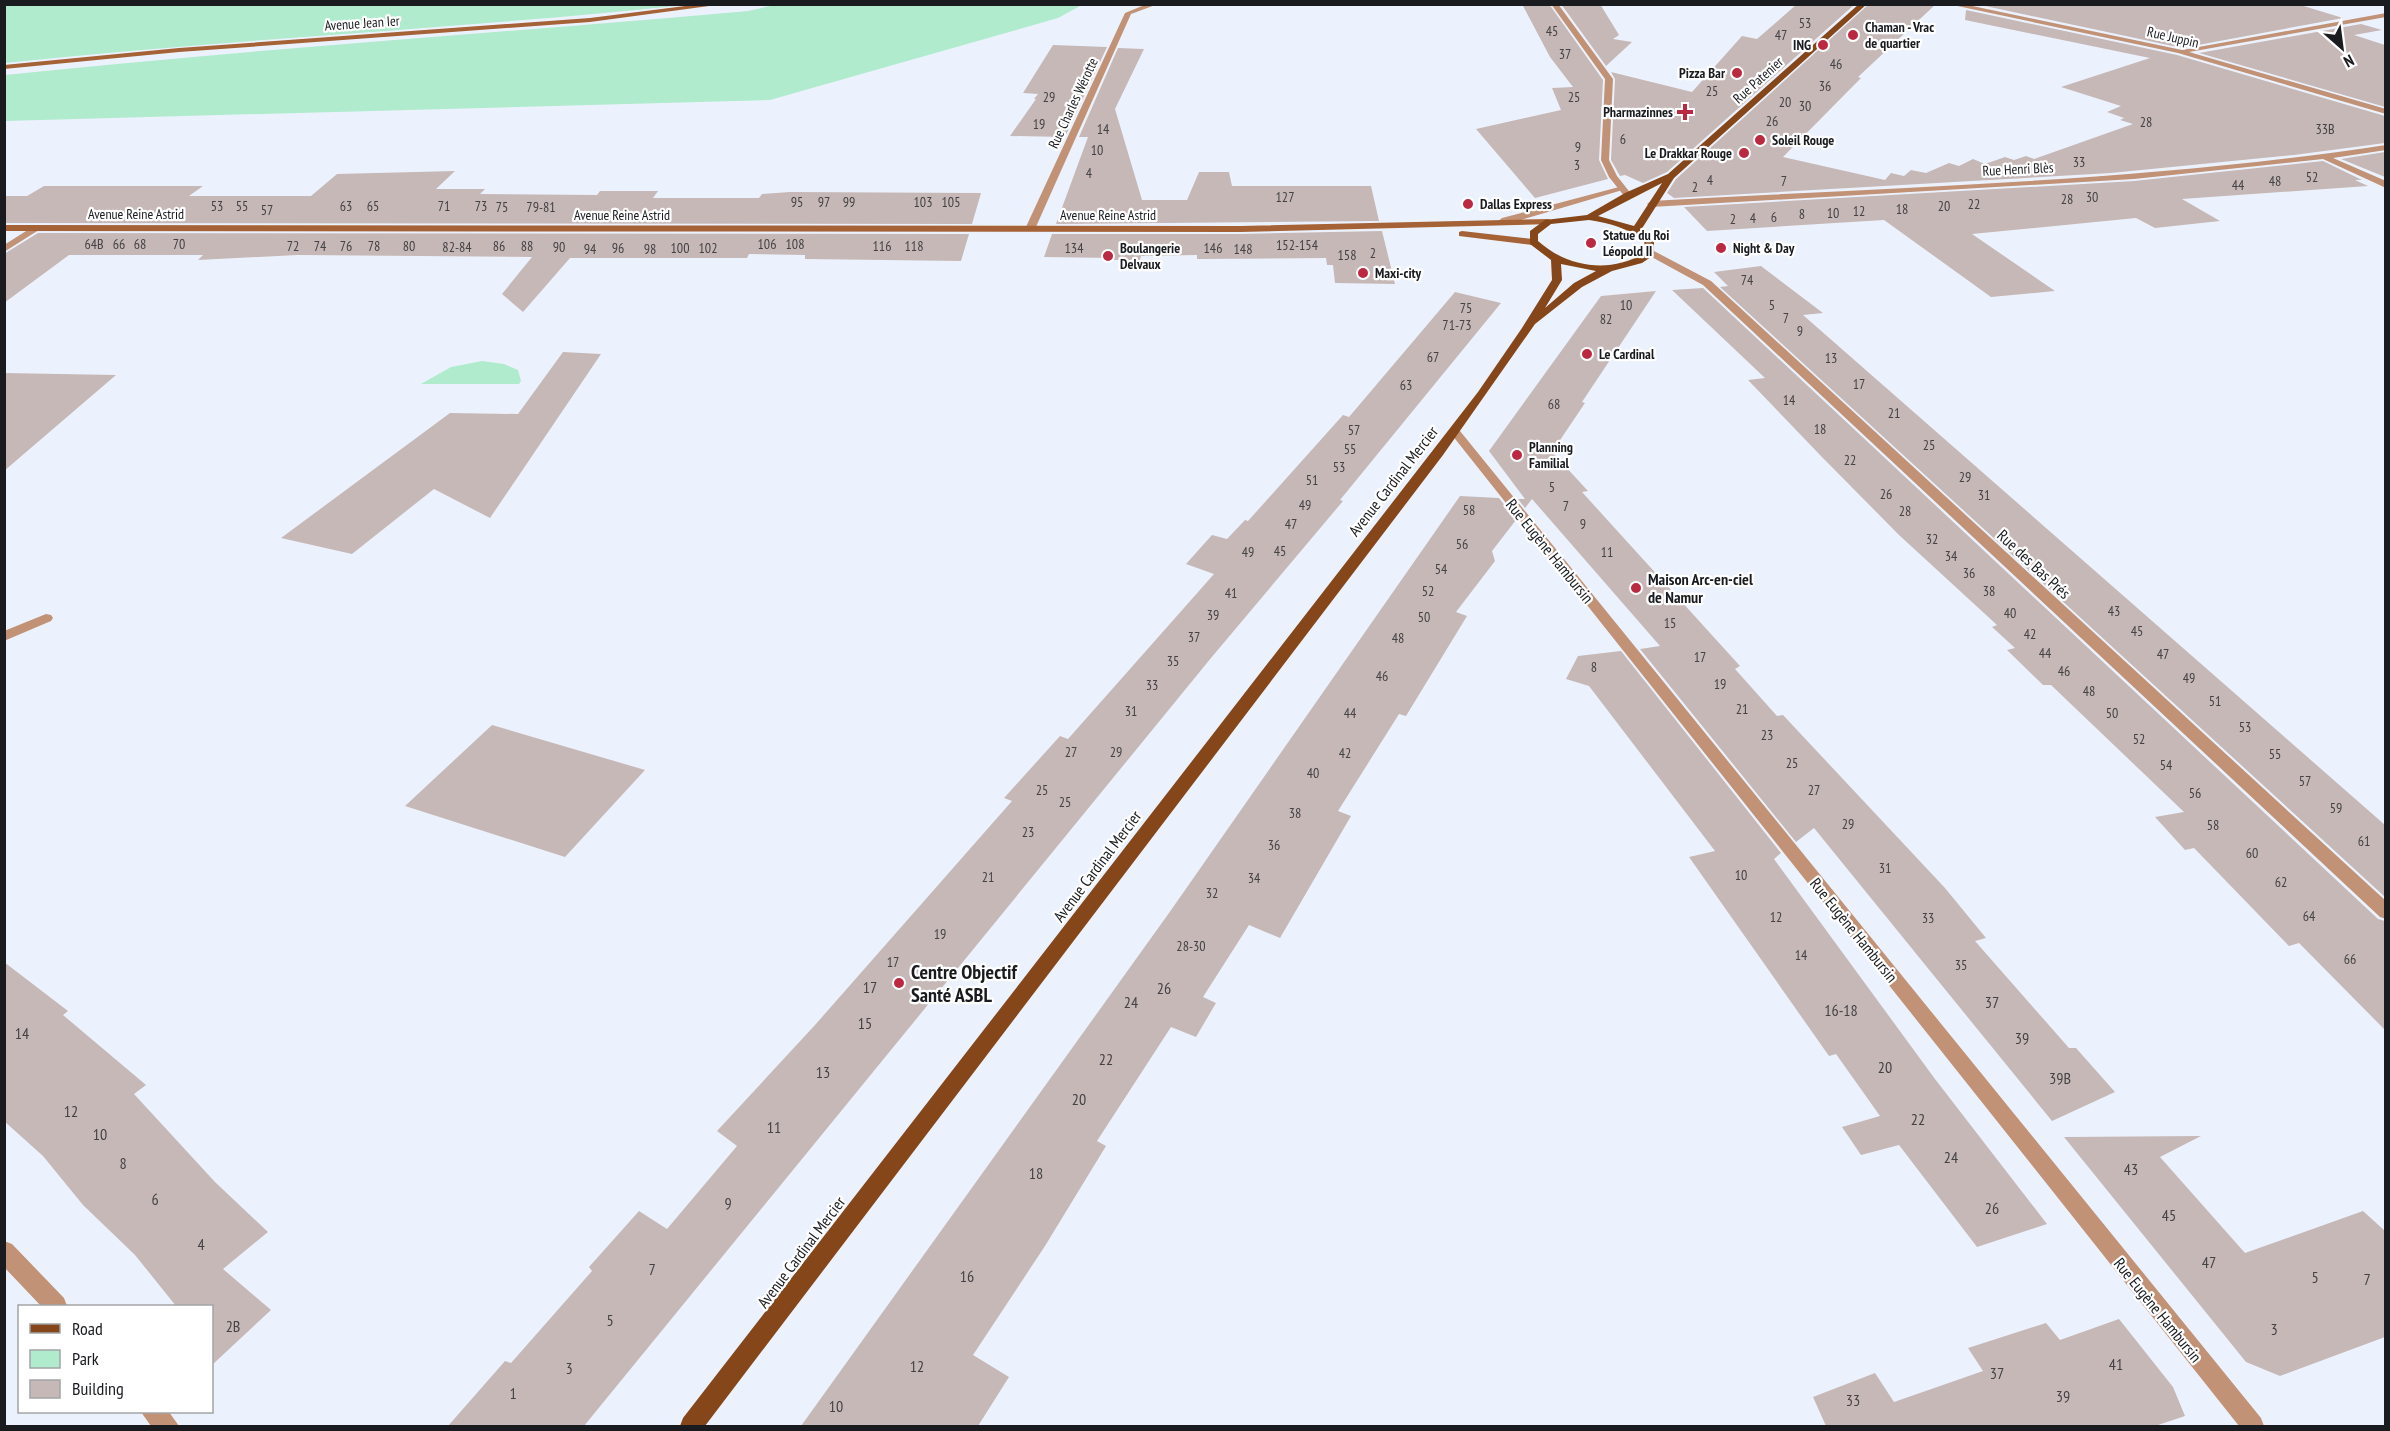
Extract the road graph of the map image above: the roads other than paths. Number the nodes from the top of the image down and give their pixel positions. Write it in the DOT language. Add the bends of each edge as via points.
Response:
graph roads {
  1 [pos="721,4"];
  2 [pos="1155,4"];
  3 [pos="1554,4"];
  4 [pos="1864,4"];
  5 [pos="1951,4"];
  6 [pos="2385,15"];
  7 [pos="2179,51"];
  8 [pos="4,67"];
  9 [pos="2385,112"];
  10 [pos="2385,147"];
  11 [pos="2325,157"];
  12 [pos="1671,176"];
  13 [pos="2385,185"];
  14 [pos="1625,192"];
  15 [pos="1652,204"];
  16 [pos="1589,217"];
  17 [pos="1548,222"];
  18 [pos="1501,223"];
  19 [pos="4,228"];
  20 [pos="37,228"];
  21 [pos="1030,229"];
  22 [pos="1240,229"];
  23 [pos="1636,230"];
  24 [pos="1533,242"];
  25 [pos="4,249"];
  26 [pos="1651,253"];
  27 [pos="1556,259"];
  28 [pos="1611,268"];
  29 [pos="1528,327"];
  30 [pos="1456,433"];
  31 [pos="46,618"];
  32 [pos="4,638"];
  33 [pos="2385,912"];
  34 [pos="4,1251"];
  35 [pos="55,1305"];
  36 [pos="154,1413"];
  37 [pos="166,1426"];
  38 [pos="692,1426"];
  39 [pos="2253,1426"];
  1 -- 8 [label="main road, Avenue Jean Ier" via="590,20 189,49"];
  2 -- 21 [label="street, Rue Charles Wérotte" via="1128,13"];
  3 -- 14 [label="street" via="1609,80 1605,160"];
  4 -- 12 [label="main road, Rue Patenier"];
  5 -- 7 [label="street, Rue Juppin"];
  6 -- 7 [label="street"];
  7 -- 9 [label="street, Rue Juppin"];
  10 -- 11 [label="street, Rue Henri Blès"];
  11 -- 13 [label="street"];
  11 -- 15 [label="street, Rue Henri Blès" via="2134,176"];
  12 -- 14 [label="main road, Rue Patenier"];
  12 -- 15 [label="main road, Rue Patenier"];
  14 -- 16 [label="main road, Rue Patenier"];
  14 -- 18 [label="street"];
  15 -- 23 [label="main road, Rue Patenier"];
  16 -- 17 [label="main road"];
  16 -- 23 [label="main road" via="1615,221"];
  17 -- 18 [label="main road, Avenue Reine Astrid"];
  17 -- 24 [label="main road" via="1533,233"];
  18 -- 22 [label="main road, Avenue Reine Astrid"];
  19 -- 20 [label="main road, Avenue Reine Astrid"];
  20 -- 21 [label="main road, Avenue Reine Astrid"];
  20 -- 25 [label="street"];
  21 -- 22 [label="main road, Avenue Reine Astrid"];
  22 -- 24 [label="main road, Avenue Reine Astrid" via="1478,234"];
  23 -- 26 [label="main road" via="1649,240"];
  24 -- 27 [label="main road"];
  26 -- 28 [label="main road" via="1641,261"];
  26 -- 33 [label="street, Rue des Bas Prés" via="1707,284"];
  27 -- 28 [label="main road" via="1584,267"];
  27 -- 29 [label="main road, Avenue Cardinal Mercier" via="1557,280"];
  28 -- 29 [label="main road, Avenue Cardinal Mercier" via="1578,285"];
  29 -- 30 [label="main road, Avenue Cardinal Mercier"];
  30 -- 38 [label="main road, Avenue Cardinal Mercier"];
  30 -- 39 [label="street, Rue Eugène Hambursin"];
  31 -- 32 [label="street"];
  34 -- 35 [label="street"];
  36 -- 37 [label="street"];
}
